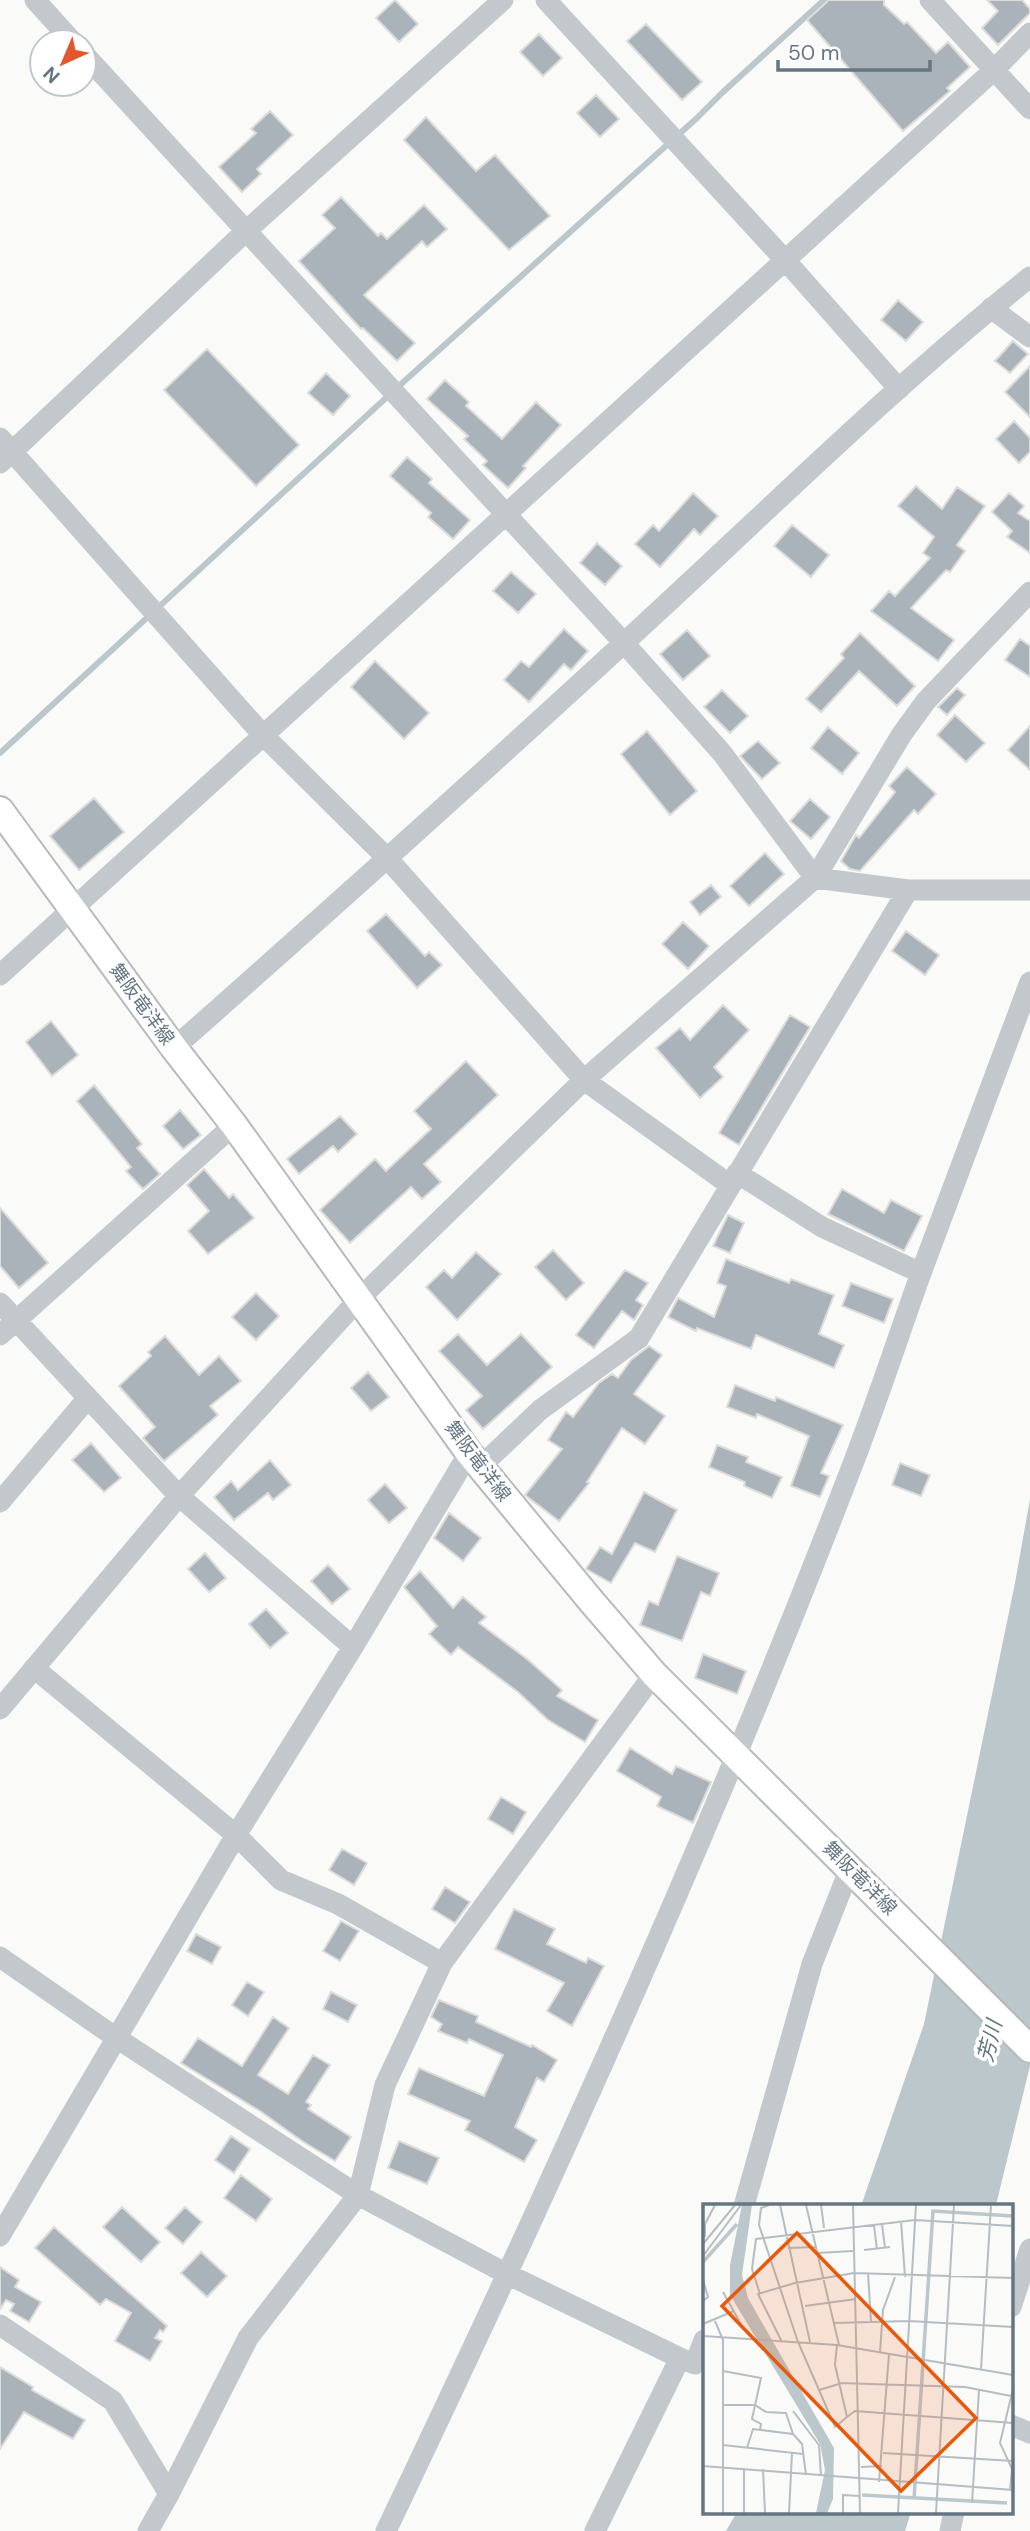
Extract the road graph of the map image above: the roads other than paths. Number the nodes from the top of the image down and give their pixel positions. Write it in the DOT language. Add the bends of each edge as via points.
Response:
graph roads {
  1 [pos="35,0"];
  2 [pos="503,0"];
  3 [pos="546,0"];
  4 [pos="930,0"];
  5 [pos="60,28"];
  6 [pos="1030,33"];
  7 [pos="98,69"];
  8 [pos="993,70"];
  9 [pos="1030,109"];
  10 [pos="246,232"];
  11 [pos="785,260"];
  12 [pos="1030,277"];
  13 [pos="991,308"];
  14 [pos="1030,337"];
  15 [pos="899,389"];
  16 [pos="4,451"];
  17 [pos="506,514"];
  18 [pos="1030,592"];
  19 [pos="624,643"];
  20 [pos="262,734"];
  21 [pos="0,810"];
  22 [pos="388,859"];
  23 [pos="815,878"];
  24 [pos="908,890"];
  25 [pos="1030,890"];
  26 [pos="73,910"];
  27 [pos="0,975"];
  28 [pos="1030,982"];
  29 [pos="174,1048"];
  30 [pos="584,1080"];
  31 [pos="234,1125"];
  32 [pos="733,1179"];
  33 [pos="921,1273"];
  34 [pos="360,1298"];
  35 [pos="0,1303"];
  36 [pos="8,1328"];
  37 [pos="87,1399"];
  38 [pos="474,1460"];
  39 [pos="179,1496"];
  40 [pos="0,1502"];
  41 [pos="353,1647"];
  42 [pos="34,1668"];
  43 [pos="654,1674"];
  44 [pos="0,1709"];
  45 [pos="736,1757"];
  46 [pos="236,1835"];
  47 [pos="850,1868"];
  48 [pos="0,1957"];
  49 [pos="442,1963"];
  50 [pos="118,2039"];
  51 [pos="1030,2049"];
  52 [pos="358,2194"];
  53 [pos="745,2204"];
  54 [pos="0,2236"];
  55 [pos="1030,2249"];
  56 [pos="509,2275"];
  57 [pos="1012,2305"];
  58 [pos="0,2325"];
  59 [pos="703,2345"];
  60 [pos="680,2358"];
  61 [pos="1012,2426"];
  62 [pos="1030,2433"];
  63 [pos="169,2494"];
  64 [pos="148,2531"];
  65 [pos="386,2531"];
  66 [pos="595,2531"];
  1 -- 5 [label="street"];
  2 -- 10 [label="street"];
  3 -- 11 [label="street"];
  4 -- 8 [label="street"];
  6 -- 8 [label="street"];
  7 -- 10 [label="street"];
  8 -- 9 [label="street"];
  8 -- 11 [label="street"];
  10 -- 16 [label="street"];
  10 -- 17 [label="street"];
  11 -- 15 [label="street"];
  11 -- 17 [label="street"];
  12 -- 13 [label="street"];
  13 -- 14 [label="street"];
  13 -- 15 [label="street"];
  15 -- 19 [label="street"];
  16 -- 20 [label="street"];
  17 -- 19 [label="street"];
  17 -- 20 [label="street"];
  18 -- 23 [label="street" via="926,701"];
  19 -- 22 [label="street"];
  19 -- 23 [label="street" via="722,753"];
  20 -- 22 [label="street"];
  20 -- 26 [label="street"];
  21 -- 26 [label="main road, 舞阪竜洋線"];
  22 -- 29 [label="street"];
  22 -- 30 [label="street"];
  23 -- 24 [label="street"];
  23 -- 30 [label="street"];
  24 -- 25 [label="street"];
  24 -- 32 [label="street"];
  26 -- 27 [label="street"];
  26 -- 29 [label="main road, 舞阪竜洋線"];
  28 -- 33 [label="street"];
  29 -- 31 [label="main road, 舞阪竜洋線"];
  30 -- 32 [label="street"];
  30 -- 34 [label="street"];
  31 -- 34 [label="main road, 舞阪竜洋線"];
  31 -- 36 [label="street"];
  32 -- 33 [label="street"];
  32 -- 38 [label="street" via="639,1338"];
  33 -- 45 [label="street" via="850,1471"];
  34 -- 38 [label="main road, 舞阪竜洋線"];
  34 -- 39 [label="street"];
  35 -- 36 [label="street"];
  36 -- 37 [label="street"];
  37 -- 39 [label="street"];
  37 -- 40 [label="street"];
  38 -- 41 [label="street"];
  38 -- 43 [label="main road, 舞阪竜洋線"];
  39 -- 41 [label="street"];
  39 -- 42 [label="street"];
  41 -- 46 [label="street"];
  42 -- 44 [label="street"];
  42 -- 46 [label="street"];
  43 -- 45 [label="main road, 舞阪竜洋線"];
  43 -- 49 [label="street"];
  45 -- 47 [label="main road, 舞阪竜洋線"];
  45 -- 56 [label="street"];
  46 -- 49 [label="street" via="281,1880 338,1904"];
  46 -- 50 [label="street"];
  47 -- 51 [label="main road, 舞阪竜洋線"];
  47 -- 53 [label="street" via="812,1964"];
  48 -- 50 [label="street"];
  49 -- 52 [label="street" via="385,2085"];
  50 -- 52 [label="street"];
  50 -- 54 [label="street"];
  52 -- 56 [label="street"];
  52 -- 63 [label="street" via="248,2338"];
  55 -- 57 [label="street"];
  56 -- 60 [label="street"];
  56 -- 65 [label="street"];
  58 -- 63 [label="street" via="113,2402"];
  59 -- 60 [label="street" via="695,2364"];
  60 -- 66 [label="street"];
  61 -- 62 [label="street"];
  63 -- 64 [label="street"];
}
